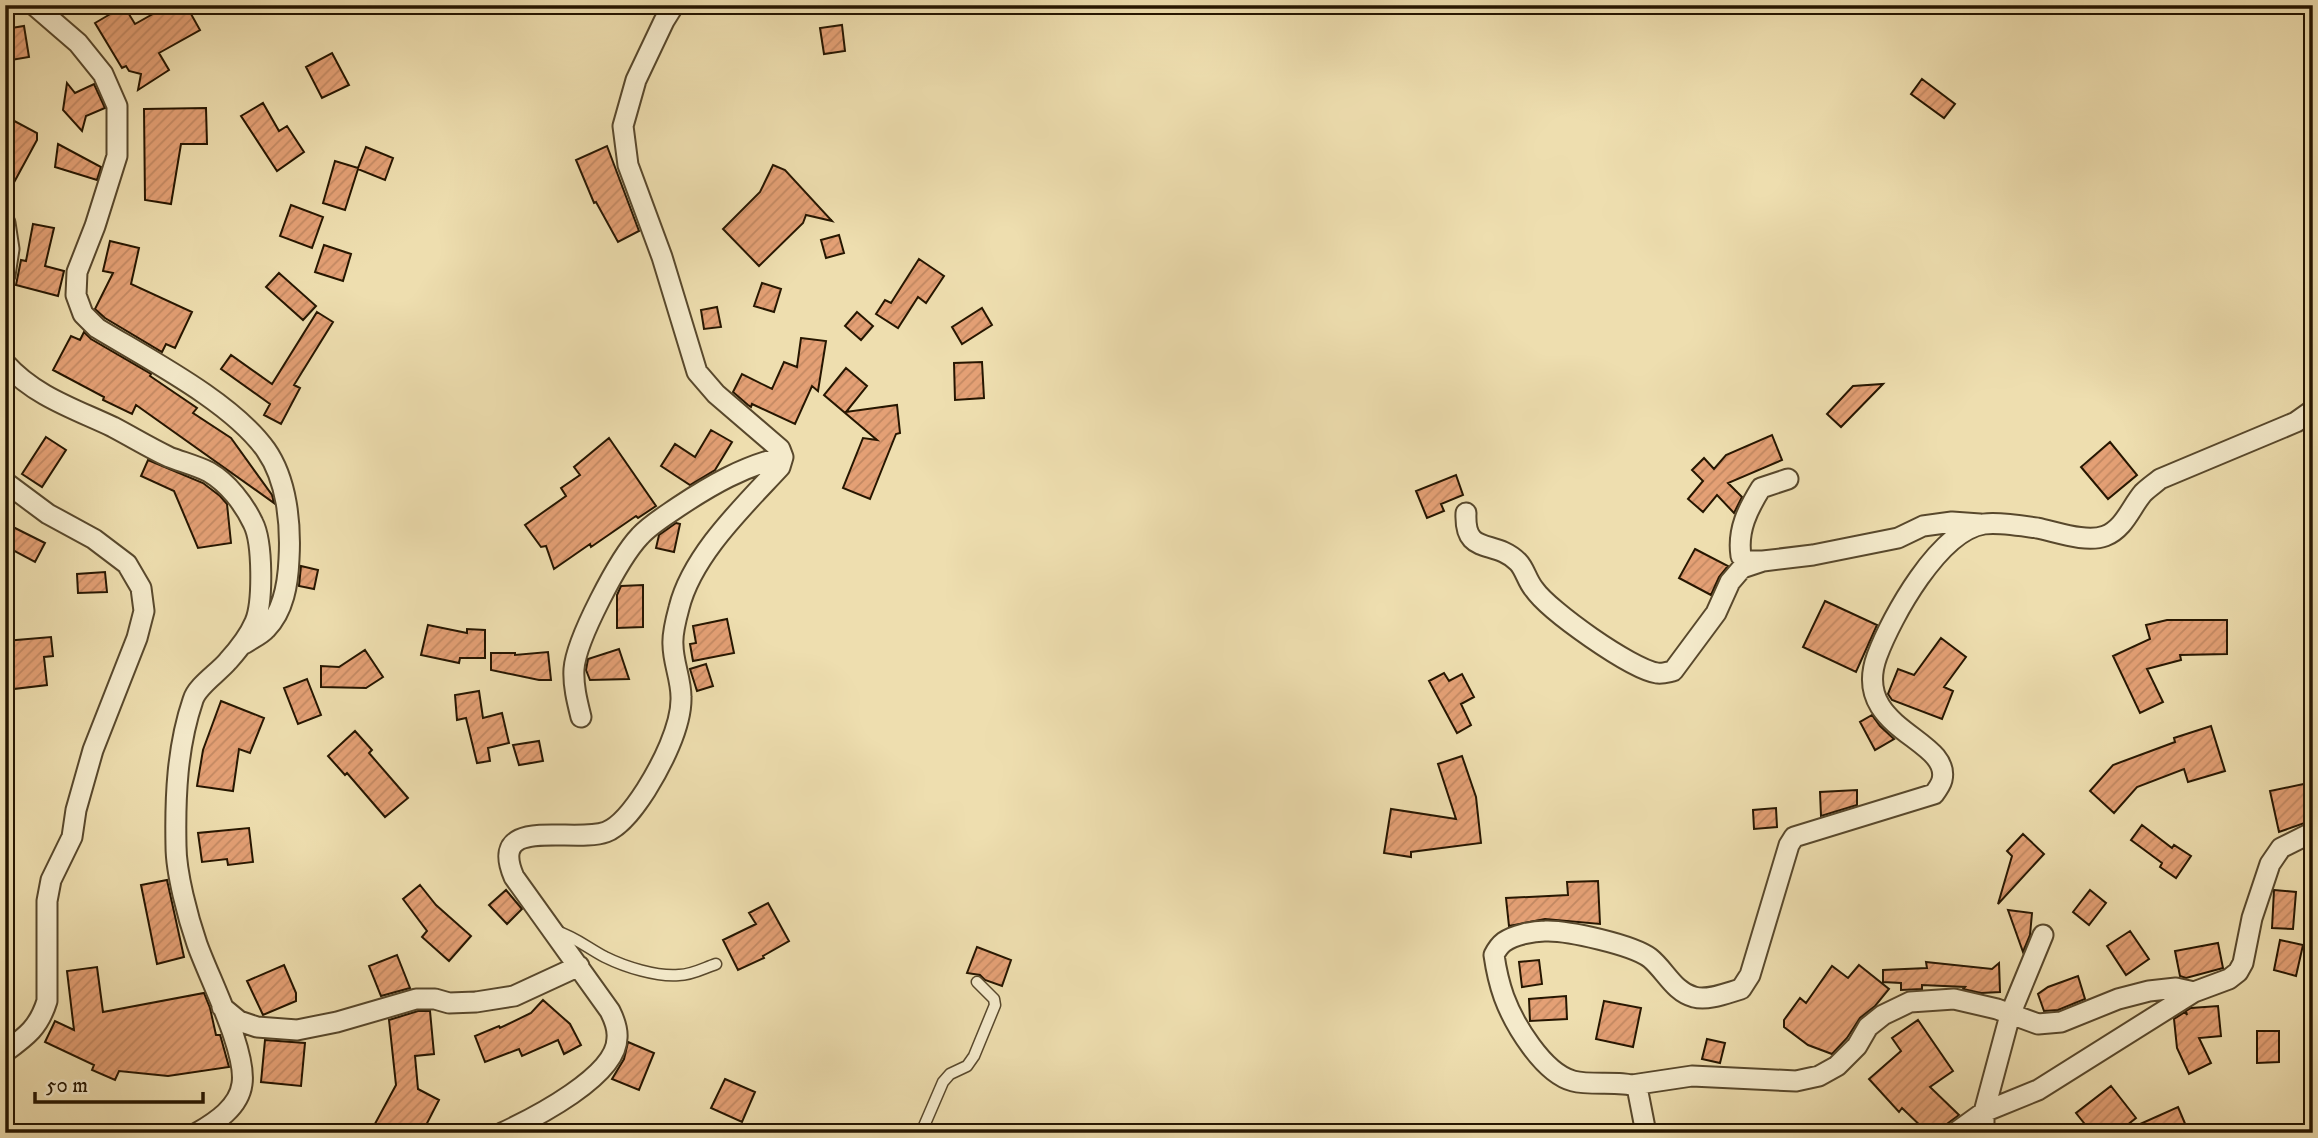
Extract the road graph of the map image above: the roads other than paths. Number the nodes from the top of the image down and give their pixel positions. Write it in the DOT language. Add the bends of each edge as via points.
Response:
graph roads {
  1 [pos="34,5"];
  2 [pos="674,5"];
  3 [pos="5,223"];
  4 [pos="5,275"];
  5 [pos="5,363"];
  6 [pos="2313,410"];
  7 [pos="783,457"];
  8 [pos="1788,479"];
  9 [pos="5,482"];
  10 [pos="1466,513"];
  11 [pos="1984,524"];
  12 [pos="1763,561"];
  13 [pos="241,646"];
  14 [pos="581,717"];
  15 [pos="2313,832"];
  16 [pos="553,929"];
  17 [pos="2042,935"];
  18 [pos="716,964"];
  19 [pos="579,966"];
  20 [pos="977,982"];
  21 [pos="2194,992"];
  22 [pos="222,1007"];
  23 [pos="2010,1015"];
  24 [pos="5,1052"];
  25 [pos="1632,1084"];
  26 [pos="1984,1112"];
  27 [pos="198,1133"];
  28 [pos="502,1133"];
  29 [pos="921,1133"];
  30 [pos="1646,1133"];
  31 [pos="1955,1133"];
  32 [pos="1984,1133"];
  1 -- 13 [label="street" via="78,43 103,74 117,106 117,156 77,272 76,295 83,314 251,431 268,453 283,486 290,543 282,604 266,630"];
  2 -- 7 [label="street" via="636,80 623,126 628,165 697,372 780,449"];
  3 -- 4 [label="street" via="9,249"];
  5 -- 13 [label="street" via="50,399 210,473 236,496 255,526 261,567 255,622"];
  6 -- 11 [label="street" via="2296,422 2160,480 2105,536 2092,539"];
  7 -- 14 [label="street" via="738,471 640,535 604,591 580,645 574,668"];
  7 -- 16 [label="street" via="780,467 696,567 679,606 672,644 682,698 673,735 633,811 608,832 578,837 525,836 508,850 514,877"];
  8 -- 12 [label="street" via="1761,488 1742,527 1741,556 1747,561"];
  9 -- 24 [label="street" via="127,564 141,588 144,611 93,750 72,837 51,880 45,1008 35,1028"];
  10 -- 12 [label="street" via="1473,541 1506,552 1519,563 1534,590 1606,649 1658,673 1673,671 1742,568"];
  11 -- 12 [label="street" via="1923,526 1898,538"];
  11 -- 25 [label="street" via="1948,544 1912,585 1881,644 1871,684 1885,715 1938,761 1942,781 1934,794 1794,837 1751,975 1741,989 1697,998 1683,993 1649,957 1571,934 1526,934 1504,942 1494,955 1504,999 1517,1024 1559,1076 1574,1082"];
  13 -- 22 [label="street" via="194,696 175,798 176,853 187,905"];
  15 -- 21 [label="street" via="2281,848 2270,864 2238,972"];
  16 -- 18 [label="lane" via="612,960 650,971 678,976"];
  16 -- 19 [label="street"];
  17 -- 23 [label="street"];
  19 -- 22 [label="street" via="514,996 449,1003 416,999 298,1030 257,1027 239,1021"];
  19 -- 28 [label="street" via="610,1011 618,1039 615,1051 592,1080"];
  20 -- 29 [label="lane" via="995,1005 970,1064 943,1082"];
  21 -- 23 [label="street" via="2149,990 2050,1024"];
  21 -- 26 [label="street" via="2038,1090"];
  22 -- 27 [label="street" via="241,1062 243,1083 238,1100"];
  23 -- 25 [label="street" via="1954,999 1910,1002 1868,1027 1837,1066 1819,1076 1796,1081 1692,1076"];
  23 -- 26 [label="street"];
  25 -- 30 [label="street" via="1638,1091"];
  26 -- 31 [label="street"];
  26 -- 32 [label="street"];
}
